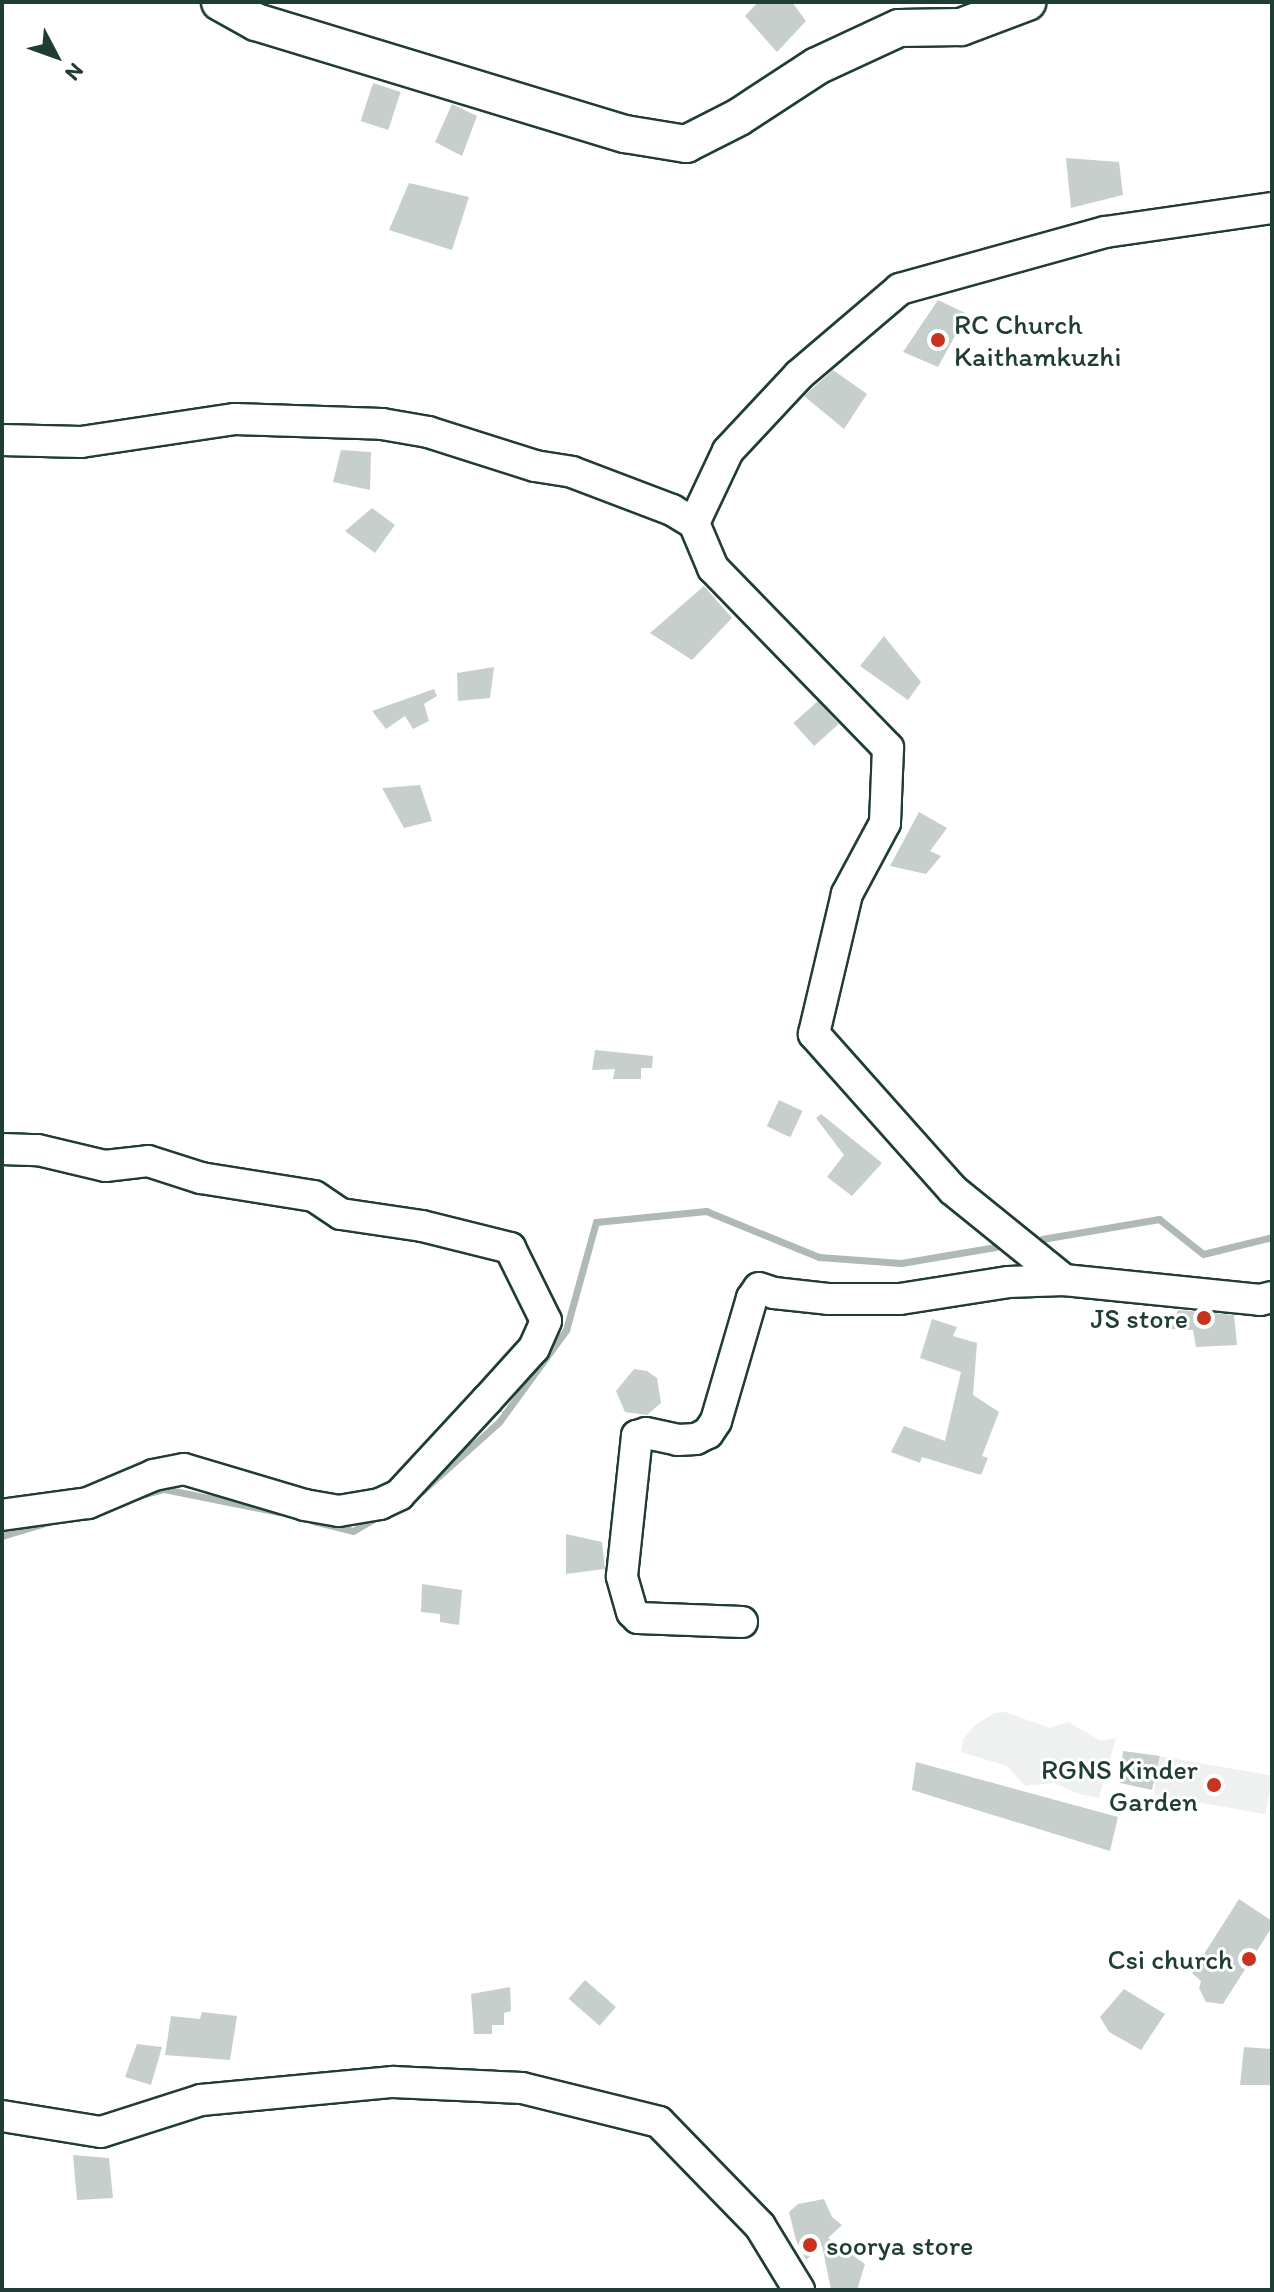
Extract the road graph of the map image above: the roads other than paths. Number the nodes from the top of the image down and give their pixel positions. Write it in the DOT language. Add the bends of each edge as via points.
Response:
graph roads {
  1 [pos="220,2"];
  2 [pos="1027,2"];
  3 [pos="1272,208"];
  4 [pos="2,440"];
  5 [pos="694,523"];
  6 [pos="2,1149"];
  7 [pos="1064,1280"];
  8 [pos="1272,1297"];
  9 [pos="2,1515"];
  10 [pos="742,1622"];
  11 [pos="2,2116"];
  12 [pos="799,2290"];
  1 -- 2 [label="main road" via="256,22 625,134 686,144 817,66 899,28 961,27"];
  3 -- 5 [label="street" via="1105,232 900,289 799,375 728,451"];
  4 -- 5 [label="street" via="81,442 235,419 382,424 572,472"];
  5 -- 7 [label="street" via="713,568 888,748 885,823 847,894 814,1034 953,1190"];
  6 -- 9 [label="street" via="38,1150 105,1166 148,1161 201,1178 314,1196 341,1214 422,1226 510,1248 546,1321 534,1348 487,1400 399,1495 380,1504 339,1511 305,1505 184,1469 154,1475 88,1503"];
  7 -- 8 [label="street"];
  7 -- 10 [label="street" via="1008,1282 900,1299 828,1299 759,1288 708,1433 687,1439 637,1436 622,1576 638,1618"];
  11 -- 12 [label="street" via="101,2132 201,2100 393,2082 522,2088 659,2122 760,2226"];
}
